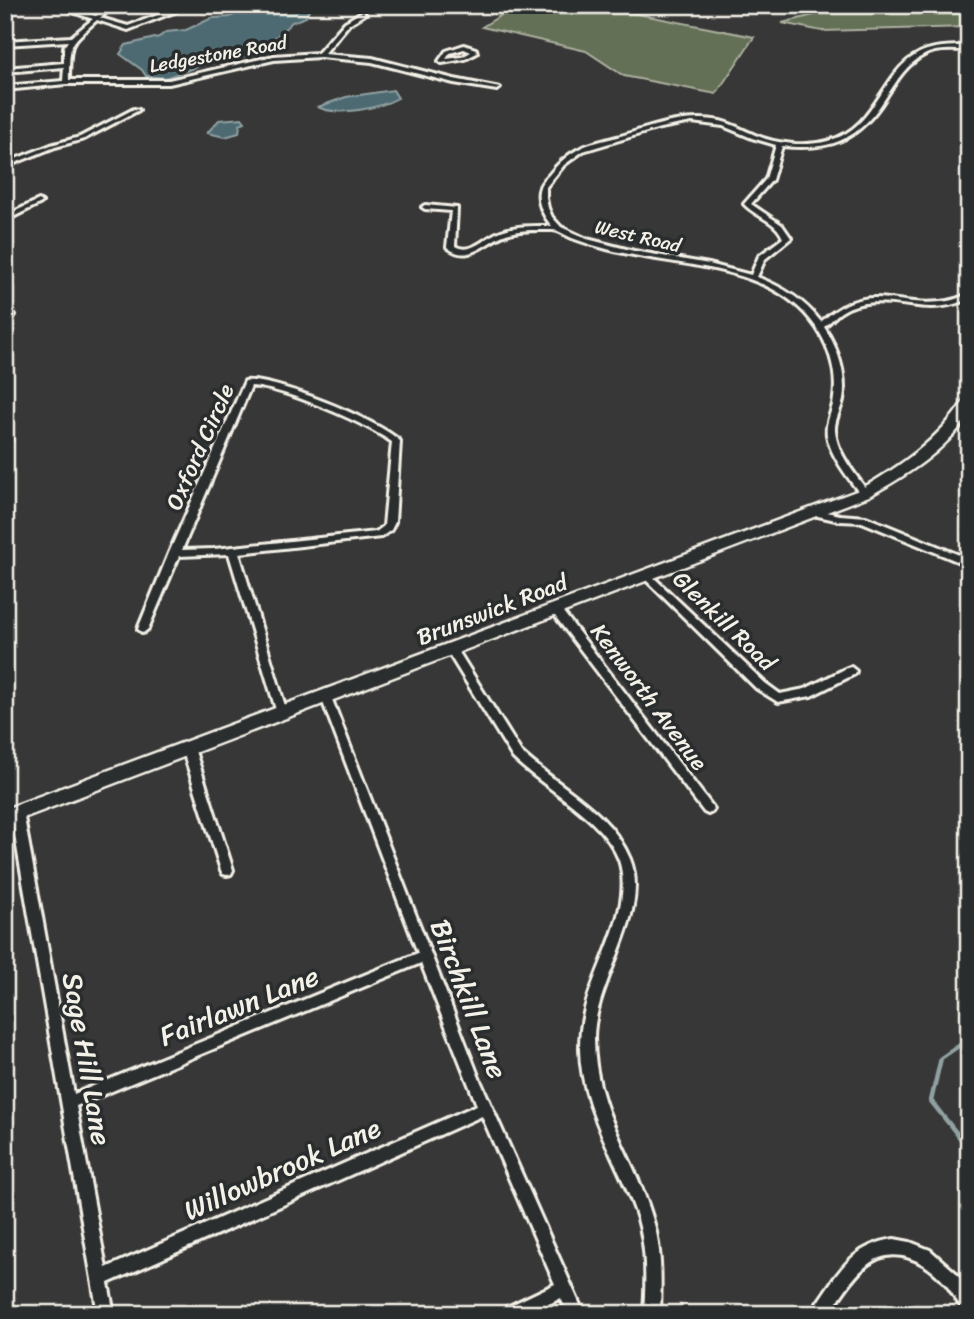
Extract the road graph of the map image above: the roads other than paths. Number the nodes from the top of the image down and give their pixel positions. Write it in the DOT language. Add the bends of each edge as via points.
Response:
graph roads {
  1 [pos="54,5"];
  2 [pos="112,5"];
  3 [pos="190,5"];
  4 [pos="363,13"];
  5 [pos="96,19"];
  6 [pos="72,39"];
  7 [pos="5,43"];
  8 [pos="969,48"];
  9 [pos="320,55"];
  10 [pos="442,61"];
  11 [pos="66,65"];
  12 [pos="5,70"];
  13 [pos="418,71"];
  14 [pos="66,82"];
  15 [pos="5,88"];
  16 [pos="498,88"];
  17 [pos="136,110"];
  18 [pos="779,144"];
  19 [pos="5,165"];
  20 [pos="39,202"];
  21 [pos="425,207"];
  22 [pos="5,219"];
  23 [pos="558,228"];
  24 [pos="753,278"];
  25 [pos="969,296"];
  26 [pos="821,326"];
  27 [pos="969,404"];
  28 [pos="5,438"];
  29 [pos="5,445"];
  30 [pos="864,493"];
  31 [pos="812,512"];
  32 [pos="233,550"];
  33 [pos="174,553"];
  34 [pos="969,563"];
  35 [pos="647,576"];
  36 [pos="556,610"];
  37 [pos="144,629"];
  38 [pos="452,649"];
  39 [pos="851,671"];
  40 [pos="326,697"];
  41 [pos="282,713"];
  42 [pos="188,748"];
  43 [pos="708,809"];
  44 [pos="11,815"];
  45 [pos="227,870"];
  46 [pos="426,955"];
  47 [pos="70,1102"];
  48 [pos="485,1108"];
  49 [pos="101,1278"];
  50 [pos="564,1288"];
  51 [pos="969,1304"];
  52 [pos="106,1314"];
  53 [pos="511,1314"];
  54 [pos="576,1314"];
  55 [pos="652,1314"];
  56 [pos="819,1314"];
  1 -- 5 [label="street"];
  2 -- 5 [label="street"];
  3 -- 5 [label="street" via="131,28"];
  4 -- 9 [label="street" via="347,23"];
  5 -- 6 [label="street"];
  6 -- 7 [label="street"];
  6 -- 11 [label="street"];
  8 -- 18 [label="street" via="920,55 899,76 866,124 851,136 811,145"];
  9 -- 13 [label="street, Ledgestone Road"];
  9 -- 14 [label="street, Ledgestone Road" via="274,58 169,82"];
  10 -- 10 [label="street" via="454,49 474,50 467,57"];
  10 -- 13 [label="street"];
  11 -- 12 [label="street"];
  11 -- 14 [label="street"];
  13 -- 16 [label="street, Ledgestone Road"];
  14 -- 15 [label="street, Ledgestone Road"];
  17 -- 19 [label="street" via="82,138"];
  18 -- 23 [label="street" via="726,124 691,120 662,123 580,150 543,187 542,203"];
  18 -- 24 [label="street" via="769,180 747,204 780,225 787,238 762,258"];
  20 -- 22 [label="street"];
  21 -- 23 [label="street" via="455,209 451,247 460,253 472,251 504,231"];
  23 -- 24 [label="street, West Road" via="612,248"];
  24 -- 26 [label="street, West Road" via="797,299"];
  25 -- 26 [label="street" via="937,305 866,300 836,313"];
  26 -- 30 [label="street, West Road" via="839,380 832,435"];
  27 -- 30 [label="main road, Brunswick Road" via="959,421 918,461"];
  28 -- 29 [label="street"];
  30 -- 31 [label="main road, Brunswick Road"];
  31 -- 34 [label="street" via="863,519"];
  31 -- 35 [label="main road, Brunswick Road"];
  32 -- 33 [label="street, Oxford Circle"];
  32 -- 33 [label="street, Oxford Circle" via="384,532 390,522 394,438 266,384 248,383"];
  32 -- 41 [label="street"];
  33 -- 37 [label="street, Oxford Circle"];
  35 -- 36 [label="main road, Brunswick Road"];
  35 -- 39 [label="street, Glenkill Road" via="778,698 807,693"];
  36 -- 38 [label="main road, Brunswick Road"];
  36 -- 43 [label="street, Kenworth Avenue"];
  38 -- 40 [label="main road, Brunswick Road"];
  38 -- 55 [label="street" via="517,755 604,827 626,865 630,899 594,994 587,1053 603,1124 643,1211 655,1263"];
  40 -- 41 [label="main road, Brunswick Road"];
  40 -- 46 [label="street, Birchkill Lane"];
  41 -- 42 [label="main road, Brunswick Road"];
  42 -- 44 [label="main road, Brunswick Road"];
  42 -- 45 [label="street"];
  44 -- 47 [label="street, Sage Hill Lane"];
  46 -- 47 [label="street, Fairlawn Lane"];
  46 -- 48 [label="street, Birchkill Lane"];
  47 -- 49 [label="street, Sage Hill Lane"];
  48 -- 49 [label="street, Willowbrook Lane"];
  48 -- 50 [label="street, Birchkill Lane"];
  49 -- 52 [label="street, Sage Hill Lane"];
  50 -- 53 [label="street"];
  50 -- 54 [label="street, Birchkill Lane"];
  51 -- 56 [label="street" via="954,1279 933,1259 890,1249 861,1260"];
}
